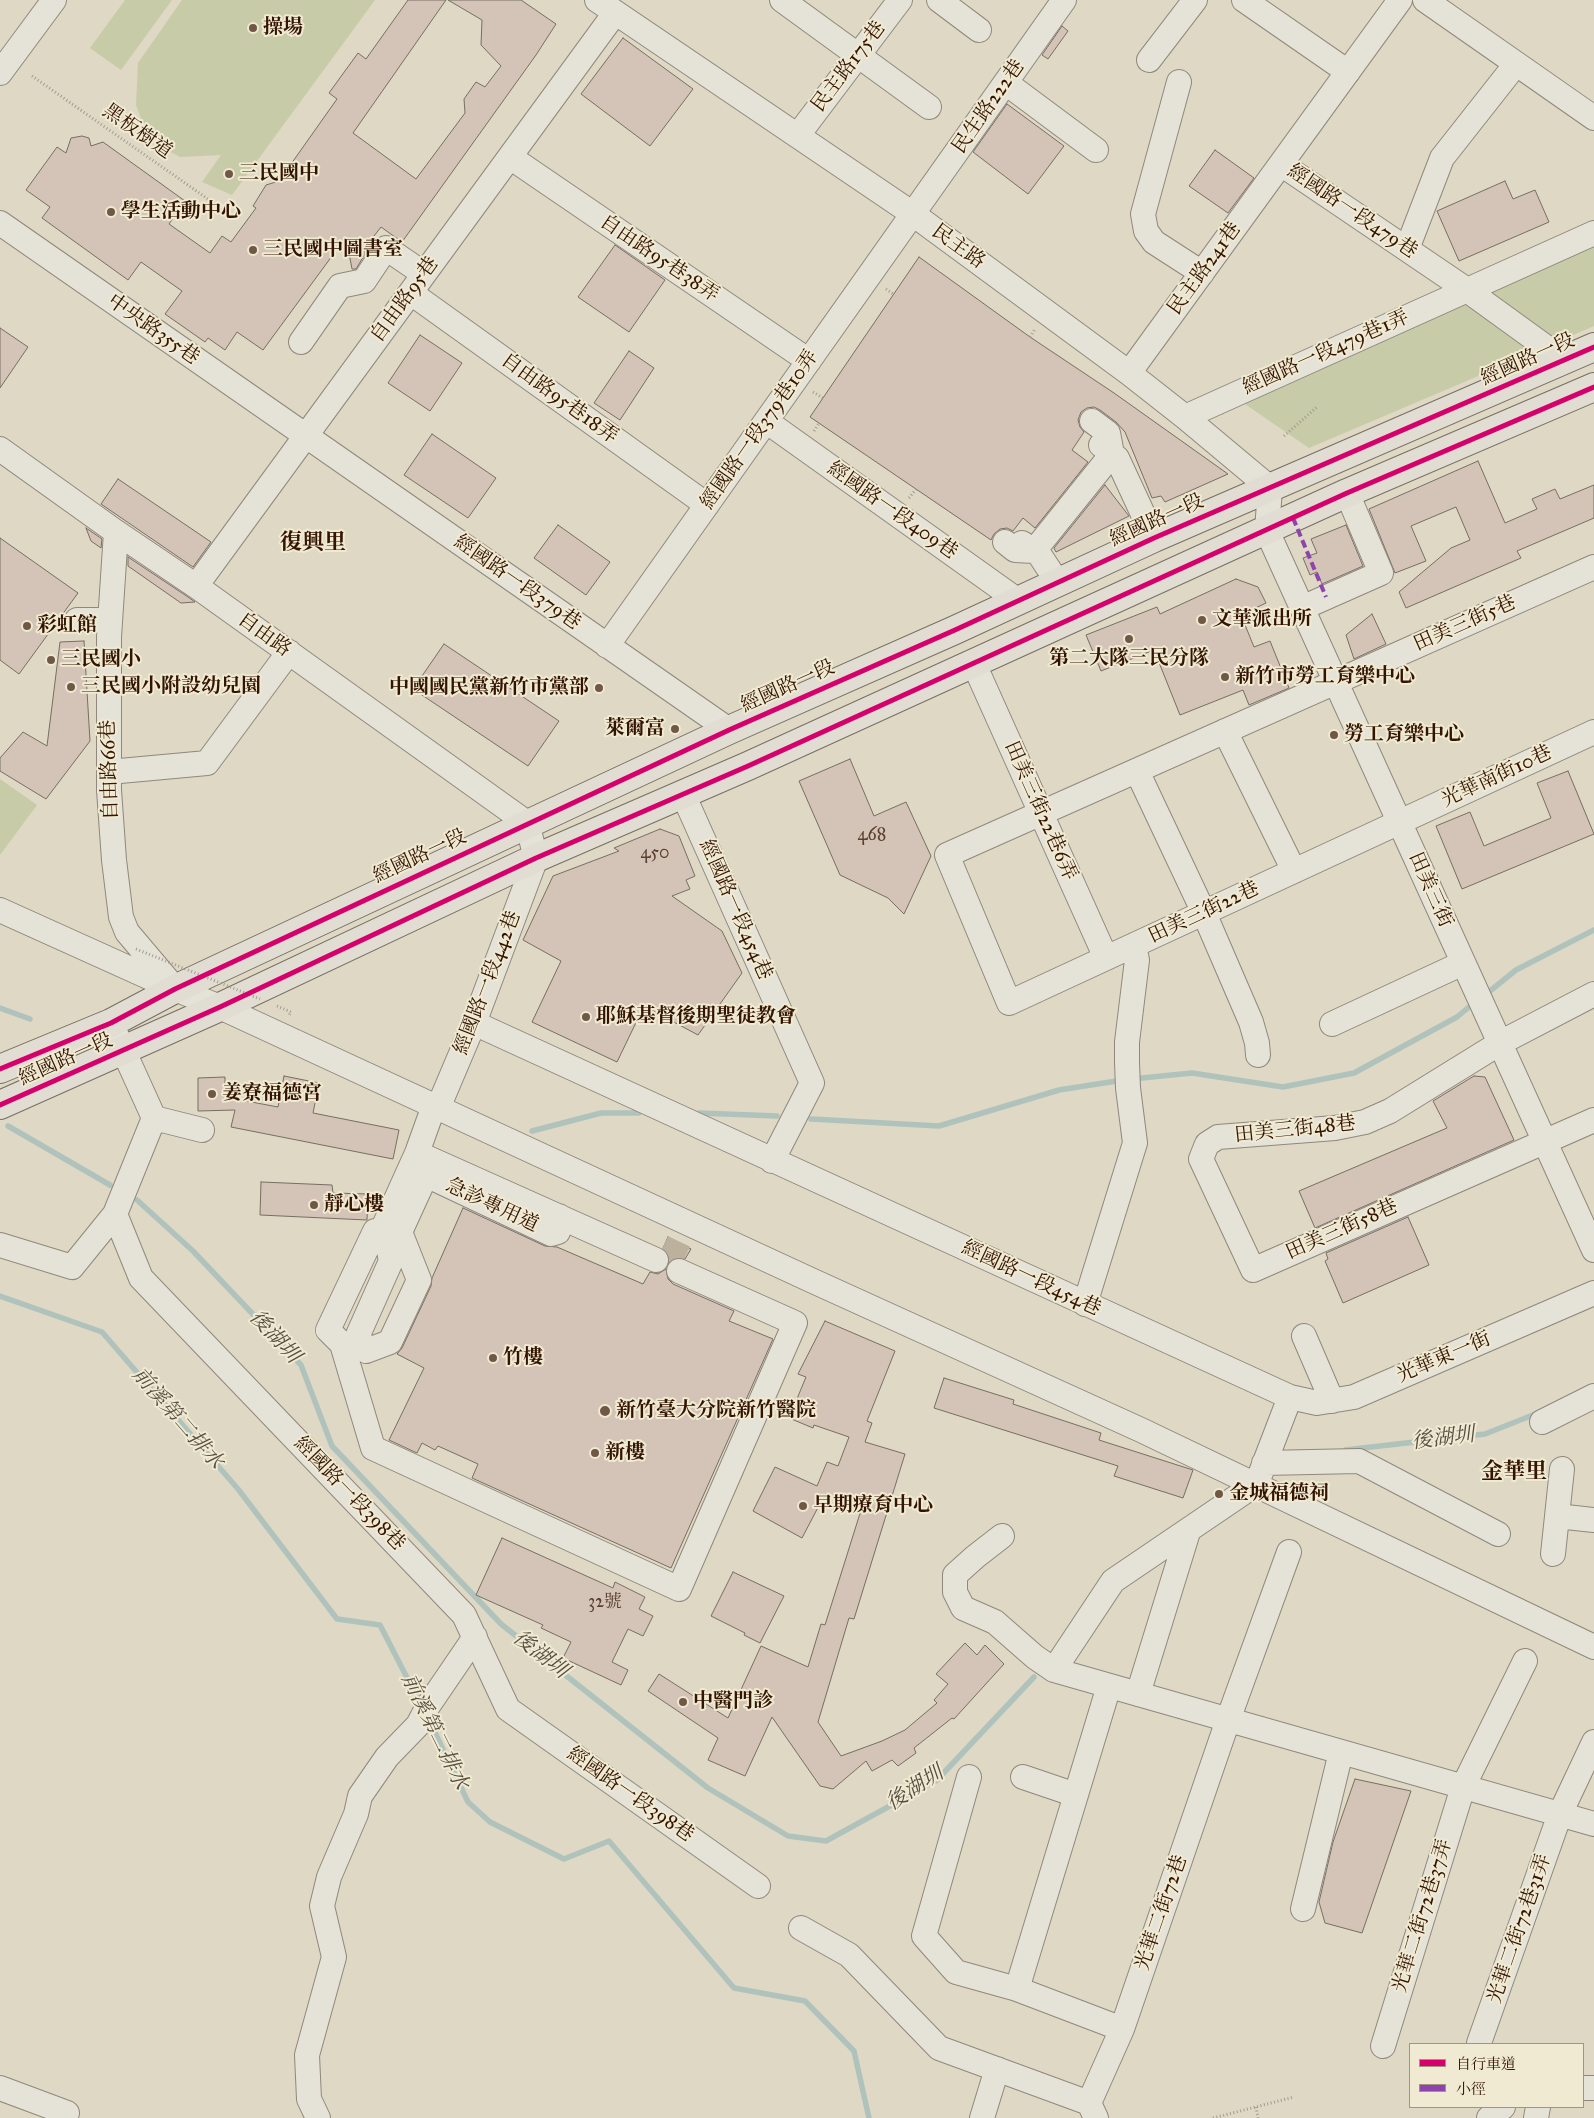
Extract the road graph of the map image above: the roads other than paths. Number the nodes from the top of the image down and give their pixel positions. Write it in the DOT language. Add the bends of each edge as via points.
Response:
graph roads {
  1 [pos="54,0"];
  2 [pos="782,0"];
  3 [pos="900,0"];
  4 [pos="939,0"];
  5 [pos="1195,0"];
  6 [pos="1244,0"];
  7 [pos="1400,0"];
  8 [pos="1426,0"];
  9 [pos="1056,3"];
  10 [pos="606,7"];
  11 [pos="979,30"];
  12 [pos="858,56"];
  13 [pos="1149,60"];
  14 [pos="1516,64"];
  15 [pos="1348,72"];
  16 [pos="0,73"];
  17 [pos="1179,82"];
  18 [pos="1006,83"];
  19 [pos="929,107"];
  20 [pos="1594,118"];
  21 [pos="798,134"];
  22 [pos="1096,150"];
  23 [pos="510,157"];
  24 [pos="1281,164"];
  25 [pos="913,214"];
  26 [pos="0,223"];
  27 [pos="1594,234"];
  28 [pos="1407,249"];
  29 [pos="1202,273"];
  30 [pos="417,283"];
  31 [pos="1467,290"];
  32 [pos="301,342"];
  33 [pos="1594,347"];
  34 [pos="809,361"];
  35 [pos="1565,361"];
  36 [pos="1129,373"];
  37 [pos="1594,387"];
  38 [pos="1185,417"];
  39 [pos="766,421"];
  40 [pos="1089,426"];
  41 [pos="306,436"];
  42 [pos="0,449"];
  43 [pos="1112,454"];
  44 [pos="1270,488"];
  45 [pos="1347,493"];
  46 [pos="707,505"];
  47 [pos="1267,531"];
  48 [pos="116,532"];
  49 [pos="1154,538"];
  50 [pos="1007,539"];
  51 [pos="1034,551"];
  52 [pos="1594,567"];
  53 [pos="1058,583"];
  54 [pos="196,586"];
  55 [pos="1017,600"];
  56 [pos="1302,608"];
  57 [pos="77,620"];
  58 [pos="110,620"];
  59 [pos="607,646"];
  60 [pos="289,652"];
  61 [pos="974,664"];
  62 [pos="1336,682"];
  63 [pos="729,730"];
  64 [pos="1225,732"];
  65 [pos="1594,732"];
  66 [pos="1137,771"];
  67 [pos="109,772"];
  68 [pos="683,794"];
  69 [pos="1041,813"];
  70 [pos="527,823"];
  71 [pos="1400,823"];
  72 [pos="536,858"];
  73 [pos="1294,872"];
  74 [pos="0,910"];
  75 [pos="1204,913"];
  76 [pos="1134,945"];
  77 [pos="1106,958"];
  78 [pos="1463,962"];
  79 [pos="175,989"];
  80 [pos="1594,994"];
  81 [pos="1009,1003"];
  82 [pos="220,1007"];
  83 [pos="111,1023"];
  84 [pos="474,1023"];
  85 [pos="1332,1024"];
  86 [pos="1500,1043"];
  87 [pos="125,1050"];
  88 [pos="1258,1055"];
  89 [pos="0,1069"];
  90 [pos="0,1105"];
  91 [pos="438,1108"];
  92 [pos="154,1118"];
  93 [pos="1594,1120"];
  94 [pos="202,1130"];
  95 [pos="1544,1140"];
  96 [pos="1200,1159"];
  97 [pos="772,1161"];
  98 [pos="421,1165"];
  99 [pos="115,1214"];
  100 [pos="386,1230"];
  101 [pos="0,1245"];
  102 [pos="1594,1250"];
  103 [pos="660,1254"];
  104 [pos="682,1264"];
  105 [pos="1594,1293"];
  106 [pos="1085,1304"];
  107 [pos="322,1324"];
  108 [pos="1304,1336"];
  109 [pos="1594,1396"];
  110 [pos="1290,1397"];
  111 [pos="1332,1401"];
  112 [pos="1542,1422"];
  113 [pos="1562,1469"];
  114 [pos="1260,1473"];
  115 [pos="1557,1516"];
  116 [pos="1594,1520"];
  117 [pos="1188,1532"];
  118 [pos="1498,1534"];
  119 [pos="1002,1536"];
  120 [pos="1290,1552"];
  121 [pos="1553,1554"];
  122 [pos="474,1637"];
  123 [pos="1594,1647"];
  124 [pos="1525,1661"];
  125 [pos="1054,1670"];
  126 [pos="1109,1686"];
  127 [pos="1138,1694"];
  128 [pos="1228,1720"];
  129 [pos="1594,1742"];
  130 [pos="1341,1752"];
  131 [pos="969,1777"];
  132 [pos="1024,1777"];
  133 [pos="1463,1787"];
  134 [pos="1076,1795"];
  135 [pos="1560,1814"];
  136 [pos="1594,1824"];
  137 [pos="758,1886"];
  138 [pos="1303,1909"];
  139 [pos="801,1928"];
  140 [pos="1016,1989"];
  141 [pos="1122,2029"];
  142 [pos="1479,2043"];
  143 [pos="1383,2046"];
  144 [pos="997,2069"];
  145 [pos="0,2088"];
  146 [pos="1502,2108"];
  147 [pos="1092,2110"];
  148 [pos="67,2113"];
  149 [pos="318,2118"];
  150 [pos="982,2118"];
  151 [pos="1489,2118"];
  1 -- 16 [label="street"];
  2 -- 12 [label="street"];
  3 -- 12 [label="street, 民主路175巷"];
  4 -- 11 [label="street"];
  5 -- 13 [label="street"];
  6 -- 15 [label="street"];
  7 -- 15 [label="street, 經國路一段479巷"];
  8 -- 14 [label="street"];
  9 -- 18 [label="street, 民生路222巷"];
  10 -- 21 [label="street, 民主路"];
  10 -- 23 [label="street, 自由路95巷"];
  12 -- 19 [label="street"];
  12 -- 21 [label="street, 民主路175巷"];
  14 -- 20 [label="street"];
  14 -- 28 [label="street" via="1442,158"];
  15 -- 24 [label="street, 經國路一段479巷"];
  17 -- 29 [label="street" via="1143,214 1146,231 1154,242"];
  18 -- 22 [label="street"];
  18 -- 25 [label="street, 民生路222巷"];
  21 -- 25 [label="street, 民主路"];
  23 -- 30 [label="street, 自由路95巷"];
  23 -- 34 [label="street, 自由路95巷38弄"];
  24 -- 28 [label="street, 經國路一段479巷"];
  24 -- 29 [label="street, 民主路241巷"];
  25 -- 34 [label="street, 經國路一段379巷10弄"];
  25 -- 36 [label="street, 民主路"];
  26 -- 41 [label="street, 中央路355巷"];
  27 -- 31 [label="street, 經國路一段479巷1弄"];
  28 -- 31 [label="street, 經國路一段479巷"];
  29 -- 36 [label="street, 民主路241巷"];
  30 -- 32 [label="street, 自由路95巷18弄" via="386,248 364,281 340,286"];
  30 -- 41 [label="street, 自由路95巷"];
  30 -- 46 [label="street, 自由路95巷18弄"];
  31 -- 35 [label="street, 經國路一段479巷"];
  31 -- 38 [label="street, 經國路一段479巷1弄"];
  33 -- 35 [label="main road, 經國路一段"];
  34 -- 39 [label="street, 經國路一段379巷10弄"];
  35 -- 44 [label="main road, 經國路一段"];
  36 -- 38 [label="street, 民主路"];
  37 -- 45 [label="main road, 經國路一段"];
  38 -- 44 [label="street, 民主路"];
  39 -- 46 [label="street, 經國路一段379巷10弄"];
  39 -- 55 [label="street, 經國路一段409巷"];
  40 -- 43 [label="street"];
  41 -- 54 [label="street, 自由路95巷"];
  41 -- 59 [label="street, 經國路一段379巷"];
  42 -- 48 [label="street, 自由路"];
  43 -- 49 [label="street" via="1117,458"];
  43 -- 51 [label="street"];
  44 -- 47 [label="street"];
  44 -- 49 [label="main road, 經國路一段"];
  45 -- 47 [label="main road, 經國路一段"];
  45 -- 56 [label="street" via="1381,573"];
  46 -- 59 [label="street, 經國路一段379巷10弄"];
  47 -- 56 [label="street, 田美三街"];
  47 -- 61 [label="main road, 經國路一段"];
  48 -- 54 [label="street, 自由路"];
  48 -- 58 [label="street, 自由路66巷"];
  49 -- 53 [label="main road, 經國路一段"];
  50 -- 51 [label="street"];
  51 -- 53 [label="street"];
  52 -- 62 [label="street, 田美三街5巷"];
  53 -- 55 [label="main road, 經國路一段"];
  54 -- 60 [label="street, 自由路"];
  55 -- 63 [label="main road, 經國路一段"];
  56 -- 62 [label="street, 田美三街"];
  57 -- 58 [label="street"];
  58 -- 67 [label="street, 自由路66巷"];
  59 -- 63 [label="street, 經國路一段379巷"];
  60 -- 67 [label="street" via="207,763"];
  60 -- 70 [label="street, 自由路"];
  61 -- 68 [label="main road, 經國路一段"];
  61 -- 69 [label="street, 田美三街22巷6弄"];
  62 -- 64 [label="street, 田美三街5巷"];
  62 -- 71 [label="street, 田美三街"];
  63 -- 70 [label="main road, 經國路一段"];
  64 -- 66 [label="street, 田美三街5巷"];
  64 -- 73 [label="street"];
  65 -- 71 [label="street, 光華南街10巷"];
  66 -- 69 [label="street, 田美三街5巷"];
  66 -- 75 [label="street"];
  67 -- 79 [label="street, 自由路66巷" via="121,917 127,932"];
  68 -- 72 [label="main road, 經國路一段"];
  68 -- 97 [label="street, 經國路一段454巷" via="812,1083"];
  69 -- 77 [label="street, 田美三街22巷6弄"];
  69 -- 81 [label="street, 田美三街5巷" via="947,855"];
  70 -- 72 [label="street"];
  70 -- 79 [label="main road, 經國路一段"];
  71 -- 73 [label="street, 田美三街22巷"];
  71 -- 78 [label="street, 田美三街"];
  72 -- 82 [label="main road, 經國路一段"];
  72 -- 84 [label="street, 經國路一段442巷"];
  73 -- 75 [label="street, 田美三街22巷"];
  74 -- 79 [label="street"];
  75 -- 76 [label="street, 田美三街22巷"];
  75 -- 88 [label="street" via="1251,1022"];
  76 -- 77 [label="street, 田美三街22巷"];
  76 -- 106 [label="street" via="1137,960 1127,1042 1127,1077 1135,1143"];
  77 -- 81 [label="street, 田美三街22巷"];
  78 -- 85 [label="street"];
  78 -- 86 [label="street, 田美三街"];
  79 -- 82 [label="street"];
  79 -- 83 [label="main road, 經國路一段"];
  80 -- 86 [label="street, 田美三街48巷"];
  82 -- 87 [label="main road, 經國路一段"];
  82 -- 91 [label="street"];
  83 -- 87 [label="street"];
  83 -- 89 [label="main road, 經國路一段"];
  84 -- 91 [label="street, 經國路一段442巷"];
  84 -- 97 [label="street, 經國路一段454巷"];
  86 -- 95 [label="street, 田美三街"];
  86 -- 96 [label="street, 田美三街48巷" via="1390,1111 1366,1122 1334,1128 1218,1138 1207,1144"];
  87 -- 90 [label="main road, 經國路一段"];
  87 -- 92 [label="street"];
  91 -- 98 [label="street, 經國路一段442巷" via="431,1114"];
  91 -- 114 [label="street"];
  92 -- 94 [label="street"];
  92 -- 99 [label="street"];
  93 -- 95 [label="street"];
  95 -- 96 [label="street, 田美三街58巷" via="1252,1270"];
  95 -- 102 [label="street, 田美三街"];
  97 -- 106 [label="street, 經國路一段454巷"];
  98 -- 100 [label="street, 經國路一段442巷"];
  98 -- 103 [label="street" via="559,1216 620,1244"];
  99 -- 101 [label="street" via="72,1267"];
  99 -- 122 [label="street, 經國路一段398巷" via="141,1278 464,1615"];
  100 -- 104 [label="street, 經國路一段442巷" via="328,1330 342,1344 373,1448 679,1590 795,1323 718,1288"];
  100 -- 107 [label="street" via="364,1237"];
  105 -- 111 [label="street, 光華東一街" via="1354,1397"];
  106 -- 110 [label="street, 經國路一段454巷"];
  108 -- 111 [label="street"];
  109 -- 112 [label="street"];
  110 -- 111 [label="street, 光華東一街" via="1317,1404"];
  110 -- 114 [label="street"];
  113 -- 115 [label="street"];
  114 -- 117 [label="street"];
  114 -- 118 [label="street" via="1359,1461"];
  114 -- 123 [label="street"];
  115 -- 116 [label="street"];
  115 -- 121 [label="street"];
  117 -- 125 [label="street" via="1113,1581"];
  117 -- 127 [label="street"];
  119 -- 125 [label="street" via="955,1576 955,1592 963,1608 995,1622"];
  120 -- 128 [label="street, 光華二街72巷"];
  122 -- 137 [label="street, 經國路一段398巷" via="508,1708"];
  122 -- 149 [label="street" via="423,1715 387,1757 360,1796 356,1814 328,1877 322,1906 334,1957 307,2055 309,2098"];
  124 -- 133 [label="street, 光華二街72巷37弄"];
  125 -- 126 [label="street"];
  126 -- 127 [label="street"];
  126 -- 134 [label="street"];
  127 -- 128 [label="street"];
  128 -- 130 [label="street"];
  128 -- 141 [label="street, 光華二街72巷"];
  129 -- 135 [label="street, 光華二街72巷31弄"];
  130 -- 133 [label="street"];
  130 -- 138 [label="street"];
  131 -- 140 [label="street" via="924,1936 956,1972"];
  132 -- 134 [label="street"];
  133 -- 135 [label="street"];
  133 -- 143 [label="street, 光華二街72巷37弄"];
  134 -- 140 [label="street"];
  135 -- 136 [label="street"];
  135 -- 142 [label="street, 光華二街72巷31弄"];
  139 -- 144 [label="street, 光華二街72巷" via="849,1956 939,2048"];
  140 -- 141 [label="street"];
  141 -- 147 [label="street, 光華二街72巷"];
  144 -- 147 [label="street, 光華二街72巷"];
  144 -- 150 [label="street"];
  145 -- 148 [label="street"];
  146 -- 151 [label="street"];
}
